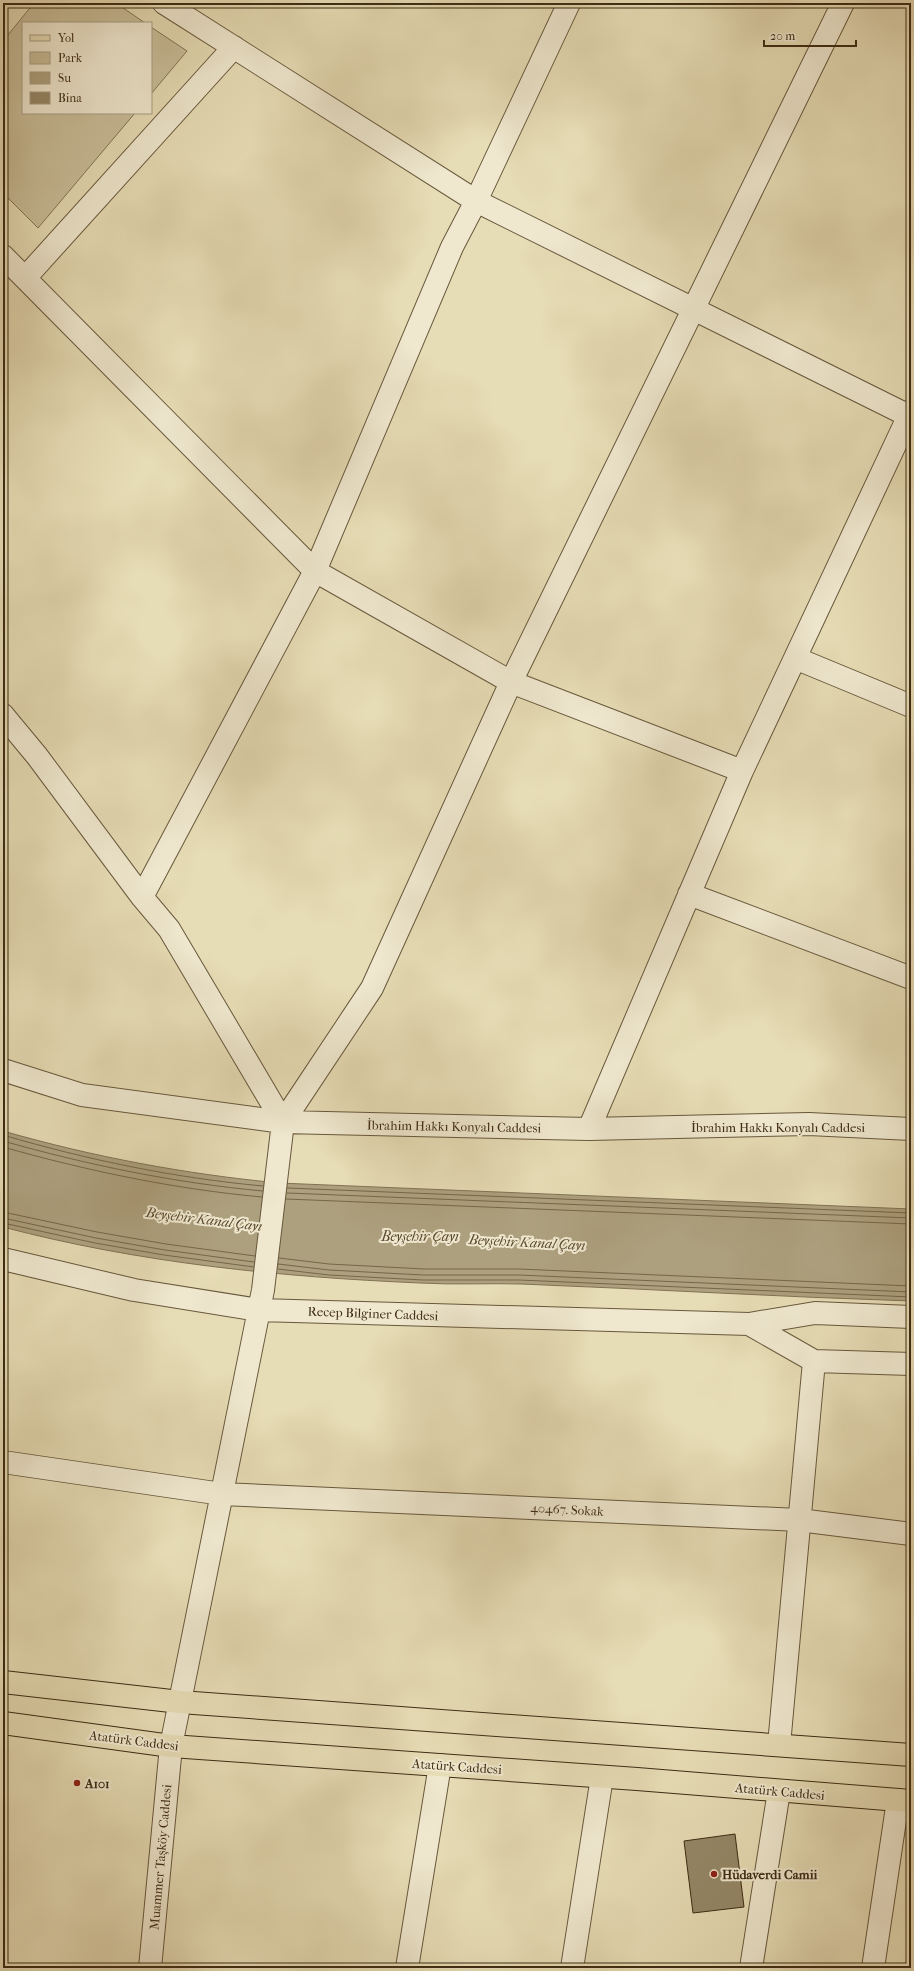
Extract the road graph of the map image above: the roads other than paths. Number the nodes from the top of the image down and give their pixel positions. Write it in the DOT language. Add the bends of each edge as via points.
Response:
graph roads {
  1 [pos="164,3"];
  2 [pos="569,3"];
  3 [pos="843,3"];
  4 [pos="234,48"];
  5 [pos="476,201"];
  6 [pos="3,256"];
  7 [pos="25,278"];
  8 [pos="694,310"];
  9 [pos="910,414"];
  10 [pos="315,571"];
  11 [pos="795,658"];
  12 [pos="511,682"];
  13 [pos="911,706"];
  14 [pos="3,715"];
  15 [pos="742,771"];
  16 [pos="689,894"];
  17 [pos="142,897"];
  18 [pos="911,978"];
  19 [pos="3,1070"];
  20 [pos="283,1122"];
  21 [pos="589,1128"];
  22 [pos="911,1128"];
  23 [pos="3,1259"];
  24 [pos="261,1300"];
  25 [pos="911,1317"];
  26 [pos="749,1324"];
  27 [pos="814,1361"];
  28 [pos="911,1364"];
  29 [pos="3,1462"];
  30 [pos="222,1494"];
  31 [pos="799,1520"];
  32 [pos="911,1534"];
  33 [pos="3,1682"];
  34 [pos="180,1702"];
  35 [pos="3,1723"];
  36 [pos="779,1745"];
  37 [pos="171,1746"];
  38 [pos="911,1755"];
  39 [pos="440,1765"];
  40 [pos="602,1777"];
  41 [pos="779,1791"];
  42 [pos="905,1801"];
  43 [pos="150,1968"];
  44 [pos="408,1968"];
  45 [pos="572,1968"];
  46 [pos="751,1968"];
  47 [pos="873,1968"];
  1 -- 4 [label="street"];
  2 -- 5 [label="street"];
  3 -- 8 [label="street"];
  4 -- 5 [label="street"];
  4 -- 7 [label="street"];
  5 -- 8 [label="street"];
  5 -- 10 [label="street" via="452,247"];
  6 -- 7 [label="street"];
  7 -- 10 [label="street"];
  8 -- 9 [label="street"];
  8 -- 12 [label="street"];
  9 -- 11 [label="street"];
  10 -- 12 [label="street"];
  10 -- 17 [label="street"];
  11 -- 13 [label="street"];
  11 -- 15 [label="street"];
  12 -- 15 [label="street"];
  12 -- 20 [label="street" via="372,988"];
  14 -- 17 [label="street" via="38,756"];
  15 -- 16 [label="street"];
  16 -- 18 [label="street"];
  16 -- 21 [label="street"];
  17 -- 20 [label="street" via="169,929"];
  19 -- 20 [label="street, İbrahim Hakkı Konyalı Caddesi" via="82,1095"];
  20 -- 21 [label="street, İbrahim Hakkı Konyalı Caddesi"];
  20 -- 24 [label="street, Muammer Taşköy Caddesi"];
  21 -- 22 [label="street, İbrahim Hakkı Konyalı Caddesi" via="809,1124"];
  23 -- 24 [label="street, Recep Bilginer Caddesi" via="134,1290"];
  24 -- 26 [label="street, Recep Bilginer Caddesi"];
  24 -- 30 [label="street, Muammer Taşköy Caddesi"];
  25 -- 26 [label="street, Recep Bilginer Caddesi" via="815,1313"];
  26 -- 27 [label="street, Recep Bilginer Caddesi"];
  27 -- 28 [label="street, Recep Bilginer Caddesi"];
  27 -- 31 [label="street"];
  29 -- 30 [label="street, 40467. Sokak"];
  30 -- 31 [label="street, 40467. Sokak"];
  30 -- 34 [label="street, Muammer Taşköy Caddesi"];
  31 -- 32 [label="street, 40467. Sokak"];
  31 -- 36 [label="street"];
  33 -- 34 [label="main road"];
  34 -- 36 [label="main road"];
  34 -- 37 [label="street, Muammer Taşköy Caddesi"];
  35 -- 37 [label="main road, Atatürk Caddesi"];
  36 -- 38 [label="main road"];
  37 -- 39 [label="main road, Atatürk Caddesi"];
  37 -- 43 [label="street, Muammer Taşköy Caddesi"];
  39 -- 40 [label="main road, Atatürk Caddesi"];
  39 -- 44 [label="street"];
  40 -- 41 [label="main road, Atatürk Caddesi"];
  40 -- 45 [label="street"];
  41 -- 42 [label="main road, Atatürk Caddesi"];
  41 -- 46 [label="street"];
  42 -- 47 [label="street"];
}
